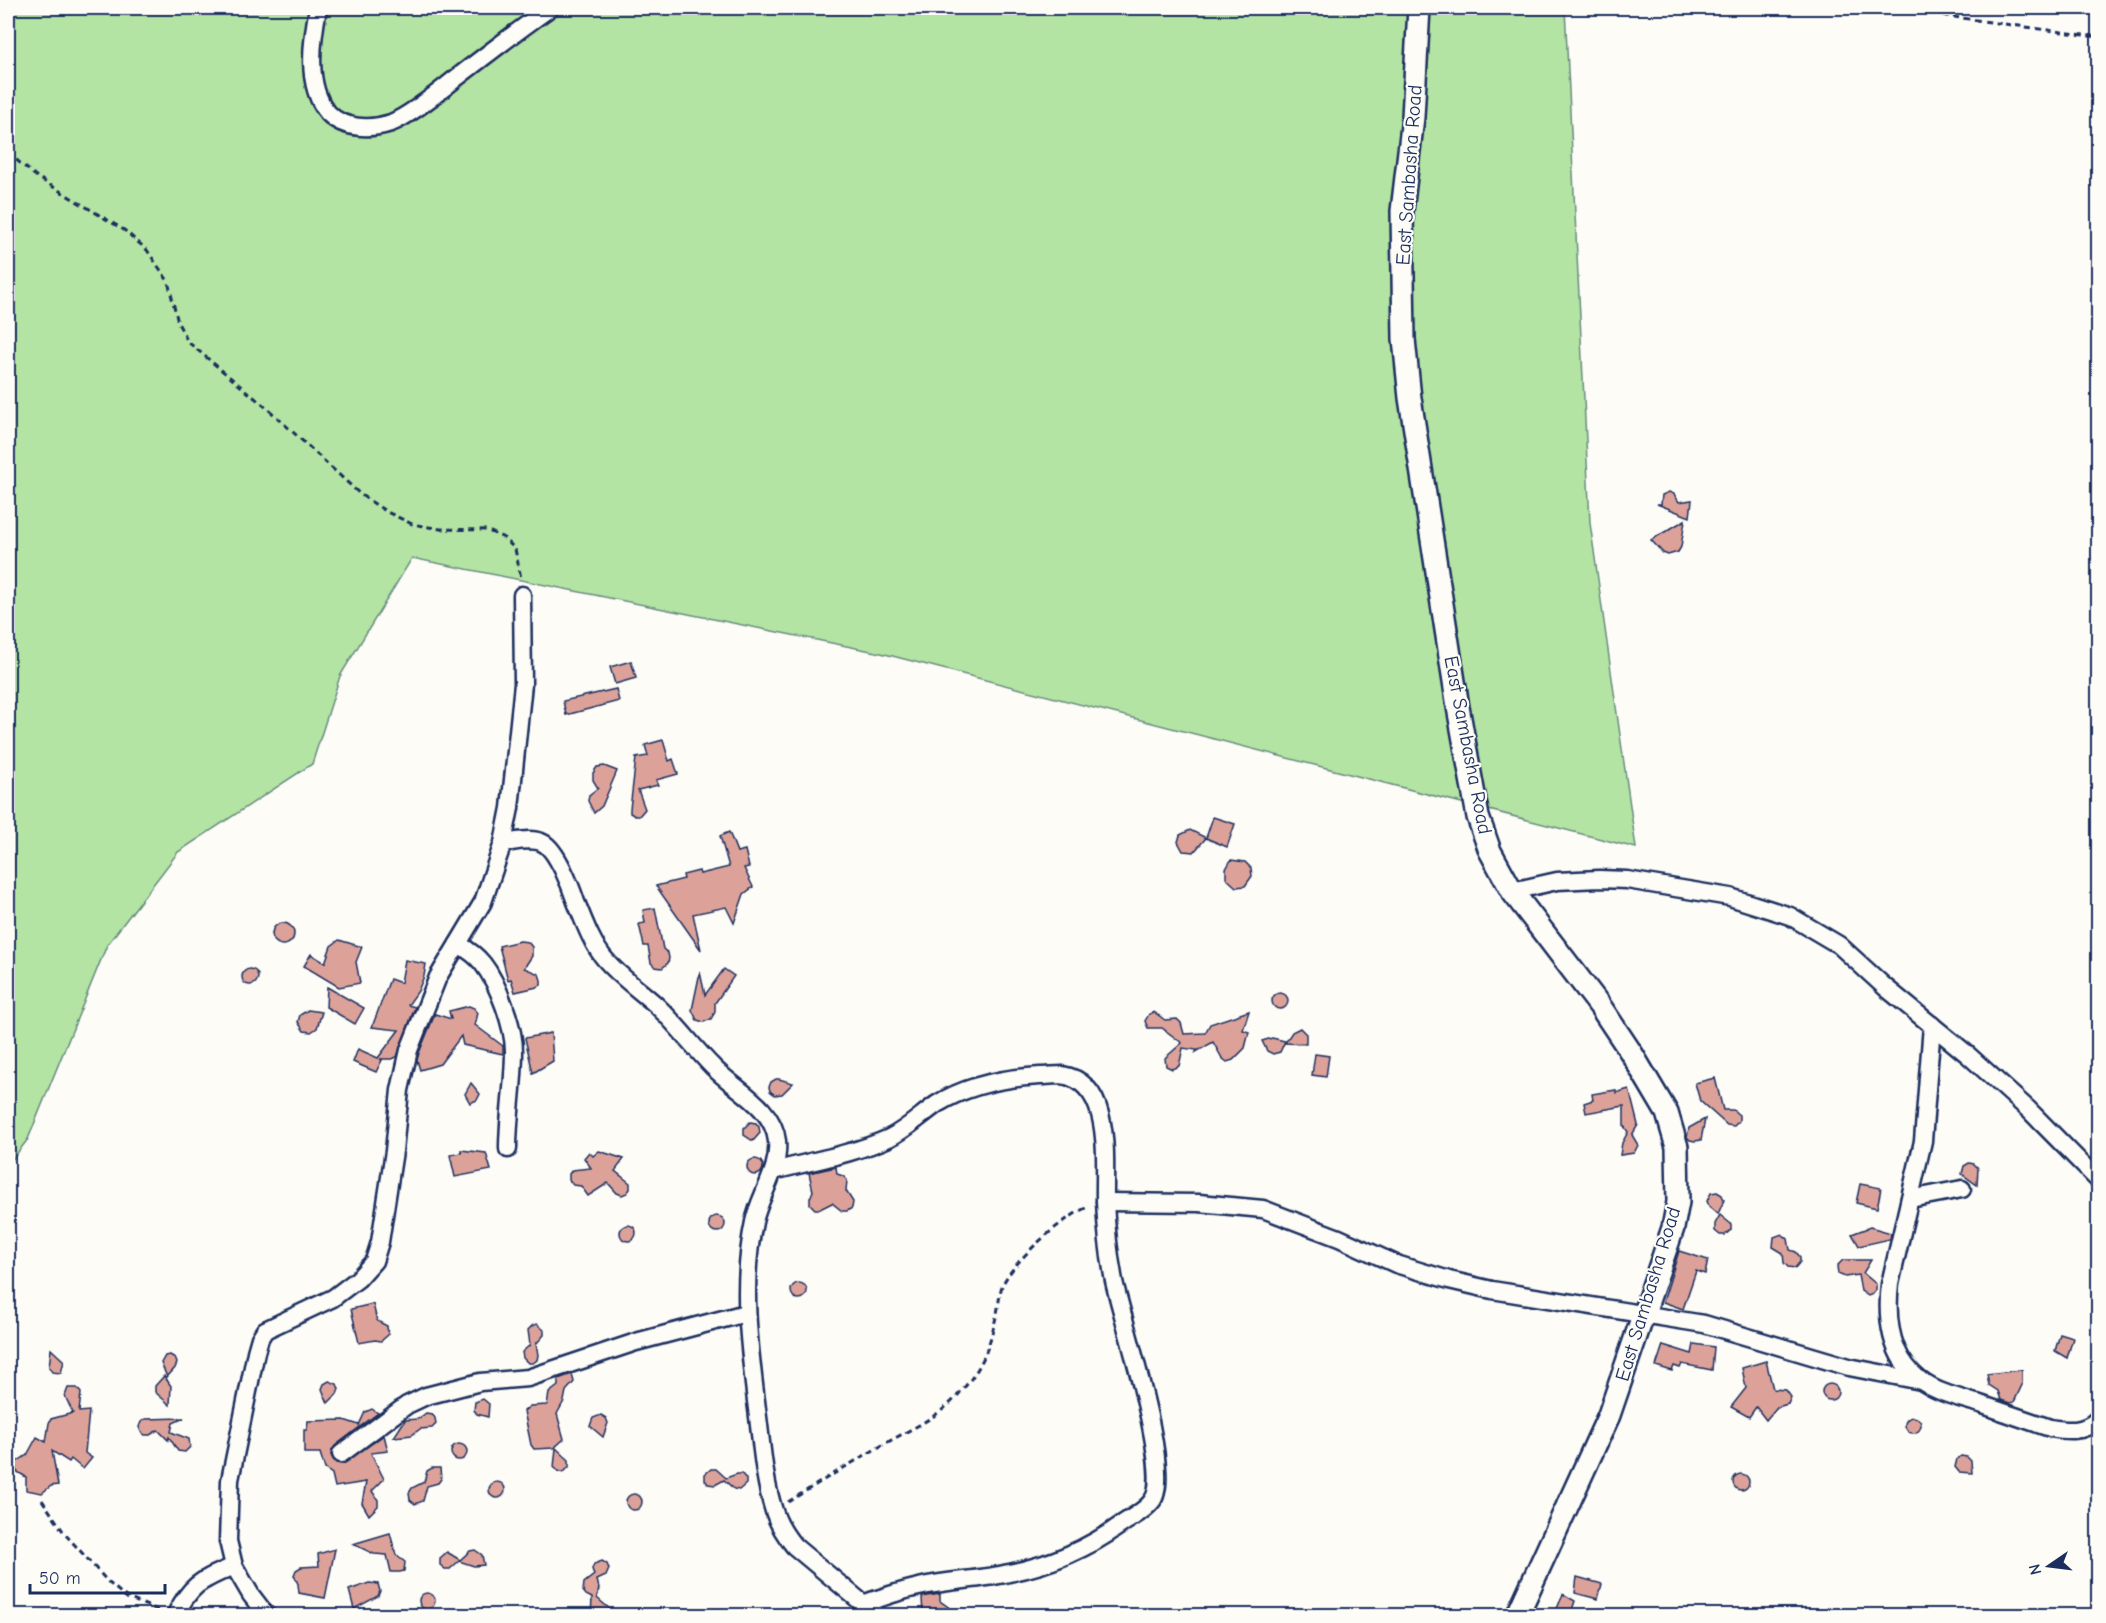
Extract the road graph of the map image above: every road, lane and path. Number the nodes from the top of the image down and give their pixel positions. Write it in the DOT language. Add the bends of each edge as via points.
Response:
graph roads {
  1 [pos="318,8"];
  2 [pos="550,8"];
  3 [pos="1465,8"];
  4 [pos="1912,8"];
  5 [pos="1419,13"];
  6 [pos="2098,37"];
  7 [pos="8,153"];
  8 [pos="522,595"];
  9 [pos="503,843"];
  10 [pos="1512,891"];
  11 [pos="458,944"];
  12 [pos="1932,1025"];
  13 [pos="508,1149"];
  14 [pos="774,1171"];
  15 [pos="2098,1180"];
  16 [pos="1962,1190"];
  17 [pos="1910,1199"];
  18 [pos="1105,1202"];
  19 [pos="746,1313"];
  20 [pos="1644,1314"];
  21 [pos="1921,1381"];
  22 [pos="2098,1419"];
  23 [pos="341,1454"];
  24 [pos="42,1500"];
  25 [pos="774,1511"];
  26 [pos="234,1566"];
  27 [pos="862,1604"];
  28 [pos="167,1613"];
  29 [pos="267,1616"];
  30 [pos="878,1616"];
  31 [pos="1517,1616"];
  1 -- 2 [label="street" via="312,78 321,105 336,122 368,129 393,123 434,96"];
  3 -- 5 [label="path"];
  4 -- 6 [label="path"];
  5 -- 10 [label="street, East Sambasha Road" via="1402,211 1405,351 1456,696 1478,817 1490,851"];
  7 -- 8 [label="path" via="38,177 124,230 147,250 168,281 178,323 188,342 361,495 412,524 486,530 504,538 515,549"];
  8 -- 9 [label="street" via="523,684"];
  9 -- 11 [label="street" via="483,902"];
  9 -- 14 [label="street" via="532,840 544,843 553,852 602,956 656,1005 714,1069 763,1109 774,1126 777,1142"];
  10 -- 12 [label="street" via="1557,881 1617,880 1730,897 1761,906 1790,916 1839,945"];
  10 -- 20 [label="street, East Sambasha Road" via="1632,1054 1666,1113 1677,1147 1678,1202 1673,1228"];
  11 -- 13 [label="street" via="483,964 512,1032"];
  11 -- 26 [label="street" via="438,977 410,1050 400,1090 394,1151 374,1261 333,1298 275,1324 260,1338 230,1480 228,1541"];
  12 -- 15 [label="street" via="2002,1085"];
  12 -- 17 [label="street" via="1923,1141"];
  14 -- 18 [label="street" via="890,1137 939,1103 970,1088 1011,1077 1061,1075 1081,1082 1093,1095 1101,1117 1106,1149"];
  14 -- 19 [label="street" via="754,1222"];
  16 -- 17 [label="street"];
  17 -- 21 [label="street" via="1888,1307 1899,1353"];
  18 -- 20 [label="street" via="1199,1203 1263,1209 1396,1264 1449,1280"];
  18 -- 25 [label="path" via="1067,1217 1007,1277 987,1353 950,1403"];
  18 -- 27 [label="street" via="1114,1280 1153,1440 1155,1498 1102,1539 1078,1552 1010,1573 918,1587"];
  19 -- 23 [label="street" via="636,1342 528,1378 480,1382 426,1396"];
  19 -- 25 [label="street" via="765,1471"];
  20 -- 21 [label="street" via="1704,1324 1849,1367"];
  20 -- 31 [label="street, East Sambasha Road" via="1609,1415"];
  21 -- 22 [label="street" via="2050,1428 2079,1430"];
  24 -- 28 [label="path" via="65,1534 109,1583 127,1598"];
  25 -- 27 [label="street" via="794,1545"];
  26 -- 28 [label="street" via="201,1581"];
  26 -- 29 [label="street"];
  27 -- 30 [label="street"];
}
